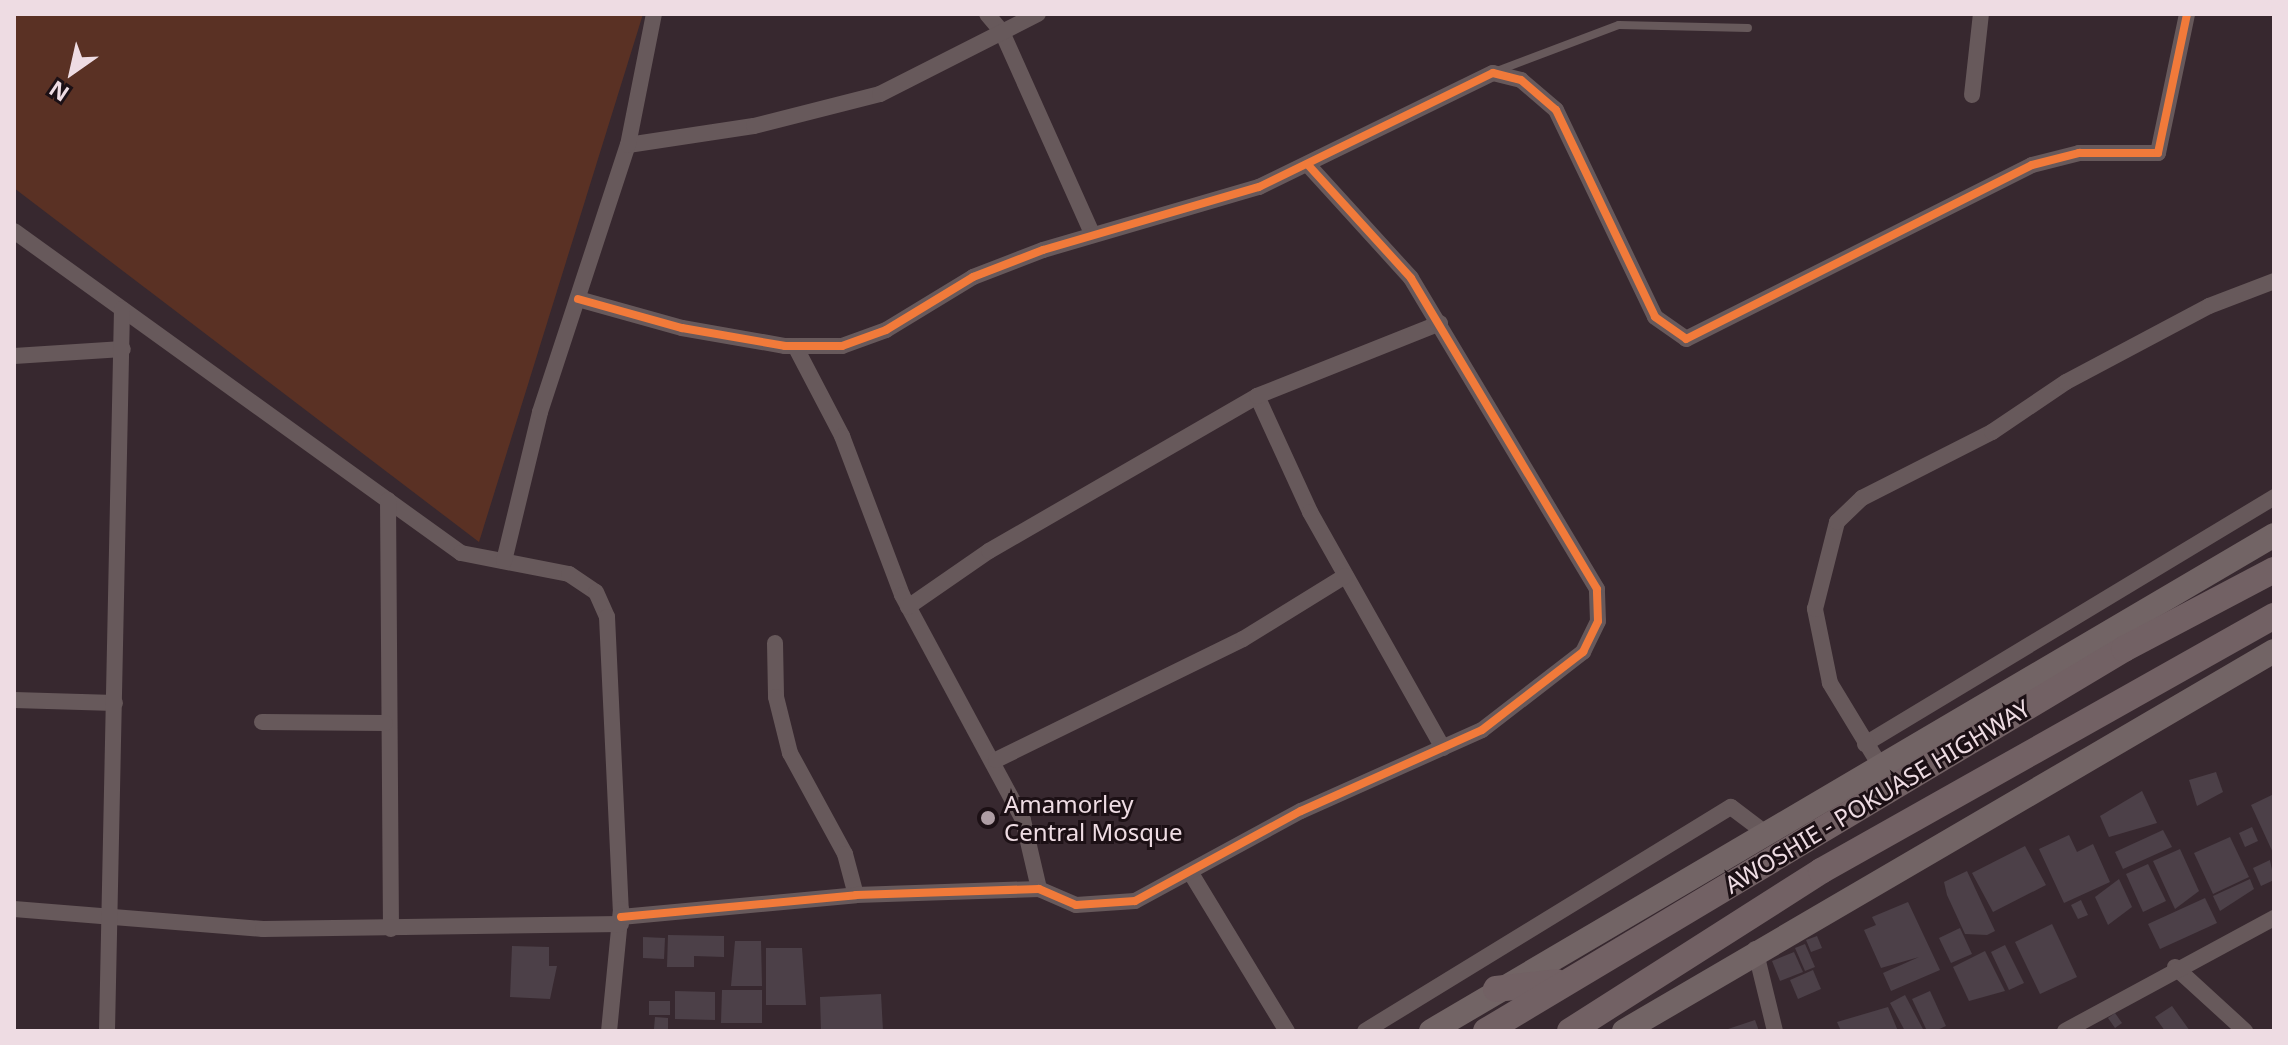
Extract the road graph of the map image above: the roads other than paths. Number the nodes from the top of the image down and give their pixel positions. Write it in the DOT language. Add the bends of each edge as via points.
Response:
graph roads {
  1 [pos="654,14"];
  2 [pos="987,14"];
  3 [pos="1038,14"];
  4 [pos="1981,14"];
  5 [pos="2187,14"];
  6 [pos="1748,28"];
  7 [pos="1002,32"];
  8 [pos="1493,73"];
  9 [pos="1972,95"];
  10 [pos="628,145"];
  11 [pos="1308,165"];
  12 [pos="14,231"];
  13 [pos="1093,235"];
  14 [pos="2274,281"];
  15 [pos="578,299"];
  16 [pos="122,309"];
  17 [pos="1440,323"];
  18 [pos="795,346"];
  19 [pos="123,349"];
  20 [pos="14,356"];
  21 [pos="1257,396"];
  22 [pos="2274,497"];
  23 [pos="388,500"];
  24 [pos="2274,535"];
  25 [pos="504,561"];
  26 [pos="2274,570"];
  27 [pos="1345,576"];
  28 [pos="2120,587"];
  29 [pos="908,607"];
  30 [pos="2131,615"];
  31 [pos="2274,616"];
  32 [pos="775,643"];
  33 [pos="2274,651"];
  34 [pos="2056,690"];
  35 [pos="14,700"];
  36 [pos="1934,700"];
  37 [pos="115,703"];
  38 [pos="262,722"];
  39 [pos="385,723"];
  40 [pos="1947,723"];
  41 [pos="2075,729"];
  42 [pos="1443,748"];
  43 [pos="1872,754"];
  44 [pos="996,760"];
  45 [pos="1763,831"];
  46 [pos="1192,875"];
  47 [pos="1039,889"];
  48 [pos="856,895"];
  49 [pos="14,909"];
  50 [pos="2274,918"];
  51 [pos="621,920"];
  52 [pos="109,922"];
  53 [pos="391,929"];
  54 [pos="1755,949"];
  55 [pos="2175,967"];
  56 [pos="1568,980"];
  57 [pos="1496,989"];
  58 [pos="107,1031"];
  59 [pos="609,1031"];
  60 [pos="1287,1031"];
  61 [pos="1365,1031"];
  62 [pos="1431,1031"];
  63 [pos="1486,1031"];
  64 [pos="1570,1031"];
  65 [pos="1624,1031"];
  66 [pos="1775,1031"];
  67 [pos="2065,1031"];
  68 [pos="2245,1031"];
  1 -- 10 [label="street"];
  2 -- 7 [label="street"];
  3 -- 7 [label="street"];
  4 -- 9 [label="street"];
  5 -- 8 [label="street" via="2158,153 2079,153 2032,165 1686,339 1655,317 1556,110 1521,80"];
  6 -- 8 [label="lane" via="1619,25"];
  7 -- 10 [label="street" via="880,94 754,126"];
  7 -- 13 [label="street"];
  8 -- 11 [label="street"];
  10 -- 15 [label="street"];
  11 -- 13 [label="street" via="1196,211"];
  11 -- 17 [label="street" via="1411,278"];
  12 -- 16 [label="street"];
  13 -- 18 [label="street" via="973,277 886,330 842,346"];
  14 -- 43 [label="street" via="2209,306 2066,382 1992,432 1873,491 1837,522 1815,609 1830,683"];
  15 -- 18 [label="street" via="682,328"];
  15 -- 25 [label="street" via="540,412"];
  16 -- 19 [label="street"];
  16 -- 23 [label="street"];
  17 -- 21 [label="street"];
  17 -- 42 [label="street" via="1601,601 1583,652 1482,730"];
  18 -- 29 [label="street" via="842,436"];
  19 -- 20 [label="street"];
  19 -- 37 [label="street"];
  21 -- 27 [label="street"];
  21 -- 29 [label="street" via="989,551"];
  22 -- 28 [label="street"];
  23 -- 25 [label="street" via="461,553"];
  23 -- 39 [label="street"];
  24 -- 30 [label="street"];
  25 -- 51 [label="street" via="569,574 603,602"];
  26 -- 34 [label="main road, AWOSHIE - POKUASE HIGHWAY"];
  27 -- 42 [label="street" via="1388,640"];
  27 -- 44 [label="street" via="1243,639"];
  28 -- 30 [label="street"];
  28 -- 36 [label="street"];
  29 -- 44 [label="street"];
  30 -- 40 [label="street"];
  31 -- 41 [label="main road, AWOSHIE - POKUASE HIGHWAY"];
  32 -- 48 [label="street" via="776,697 790,753 845,854"];
  33 -- 54 [label="street"];
  34 -- 41 [label="main road"];
  34 -- 56 [label="main road, AWOSHIE - POKUASE HIGHWAY"];
  35 -- 37 [label="street"];
  36 -- 40 [label="street"];
  36 -- 43 [label="street"];
  37 -- 52 [label="street"];
  38 -- 39 [label="street"];
  39 -- 53 [label="street"];
  40 -- 43 [label="street"];
  41 -- 64 [label="main road, AWOSHIE - POKUASE HIGHWAY" via="1821,871"];
  42 -- 46 [label="street" via="1301,811"];
  43 -- 45 [label="street"];
  44 -- 47 [label="street" via="1023,820"];
  45 -- 57 [label="street"];
  45 -- 61 [label="street" via="1731,807"];
  46 -- 47 [label="street" via="1115,906 1076,905"];
  46 -- 60 [label="street"];
  47 -- 48 [label="street"];
  48 -- 51 [label="street"];
  49 -- 52 [label="street"];
  50 -- 55 [label="street"];
  51 -- 53 [label="street"];
  51 -- 59 [label="street"];
  52 -- 53 [label="street"];
  52 -- 58 [label="street"];
  54 -- 65 [label="street"];
  54 -- 66 [label="street"];
  55 -- 67 [label="street"];
  55 -- 68 [label="street"];
  56 -- 57 [label="main road"];
  56 -- 63 [label="main road, AWOSHIE - POKUASE HIGHWAY"];
  57 -- 62 [label="street"];
}
